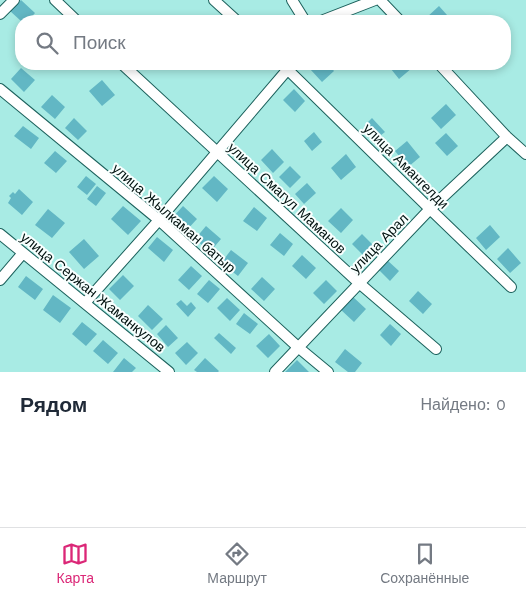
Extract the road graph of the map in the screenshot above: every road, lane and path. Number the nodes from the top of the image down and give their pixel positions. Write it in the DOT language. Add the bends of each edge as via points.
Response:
graph roads {
  1 [pos="14,0"];
  2 [pos="55,0"];
  3 [pos="214,0"];
  4 [pos="292,0"];
  5 [pos="375,0"];
  6 [pos="380,0"];
  7 [pos="0,14"];
  8 [pos="70,15"];
  9 [pos="230,15"];
  10 [pos="301,15"];
  11 [pos="336,15"];
  12 [pos="394,15"];
  13 [pos="129,70"];
  14 [pos="284,70"];
  15 [pos="291,70"];
  16 [pos="445,70"];
  17 [pos="0,89"];
  18 [pos="507,137"];
  19 [pos="218,152"];
  20 [pos="526,154"];
  21 [pos="430,209"];
  22 [pos="159,220"];
  23 [pos="0,234"];
  24 [pos="23,253"];
  25 [pos="0,280"];
  26 [pos="359,283"];
  27 [pos="511,287"];
  28 [pos="85,303"];
  29 [pos="298,348"];
  30 [pos="436,349"];
  31 [pos="169,372"];
  32 [pos="275,372"];
  33 [pos="328,372"];
  1 -- 7 [label="street"];
  2 -- 8 [label="street"];
  3 -- 9 [label="street"];
  4 -- 10 [label="street"];
  5 -- 11 [label="street"];
  6 -- 12 [label="street"];
  13 -- 19 [label="street, улица Смагул Маманов"];
  14 -- 19 [label="street"];
  15 -- 21 [label="street, улица Амангелди"];
  16 -- 18 [label="street"];
  17 -- 22 [label="street, улица Жылкаман батыр"];
  18 -- 20 [label="street"];
  18 -- 21 [label="street, улица Арал"];
  19 -- 22 [label="street"];
  19 -- 26 [label="street, улица Смагул Маманов"];
  21 -- 26 [label="street, улица Арал"];
  21 -- 27 [label="street, улица Амангелди"];
  22 -- 28 [label="street"];
  22 -- 29 [label="street, улица Жылкаман батыр"];
  23 -- 24 [label="street, улица Сержан Жаманкулов"];
  24 -- 25 [label="street"];
  24 -- 28 [label="street, улица Сержан Жаманкулов"];
  26 -- 29 [label="street, улица Арал"];
  26 -- 30 [label="street, улица Смагул Маманов"];
  28 -- 31 [label="street, улица Сержан Жаманкулов"];
  29 -- 32 [label="street, улица Арал"];
  29 -- 33 [label="street, улица Жылкаман батыр"];
}
